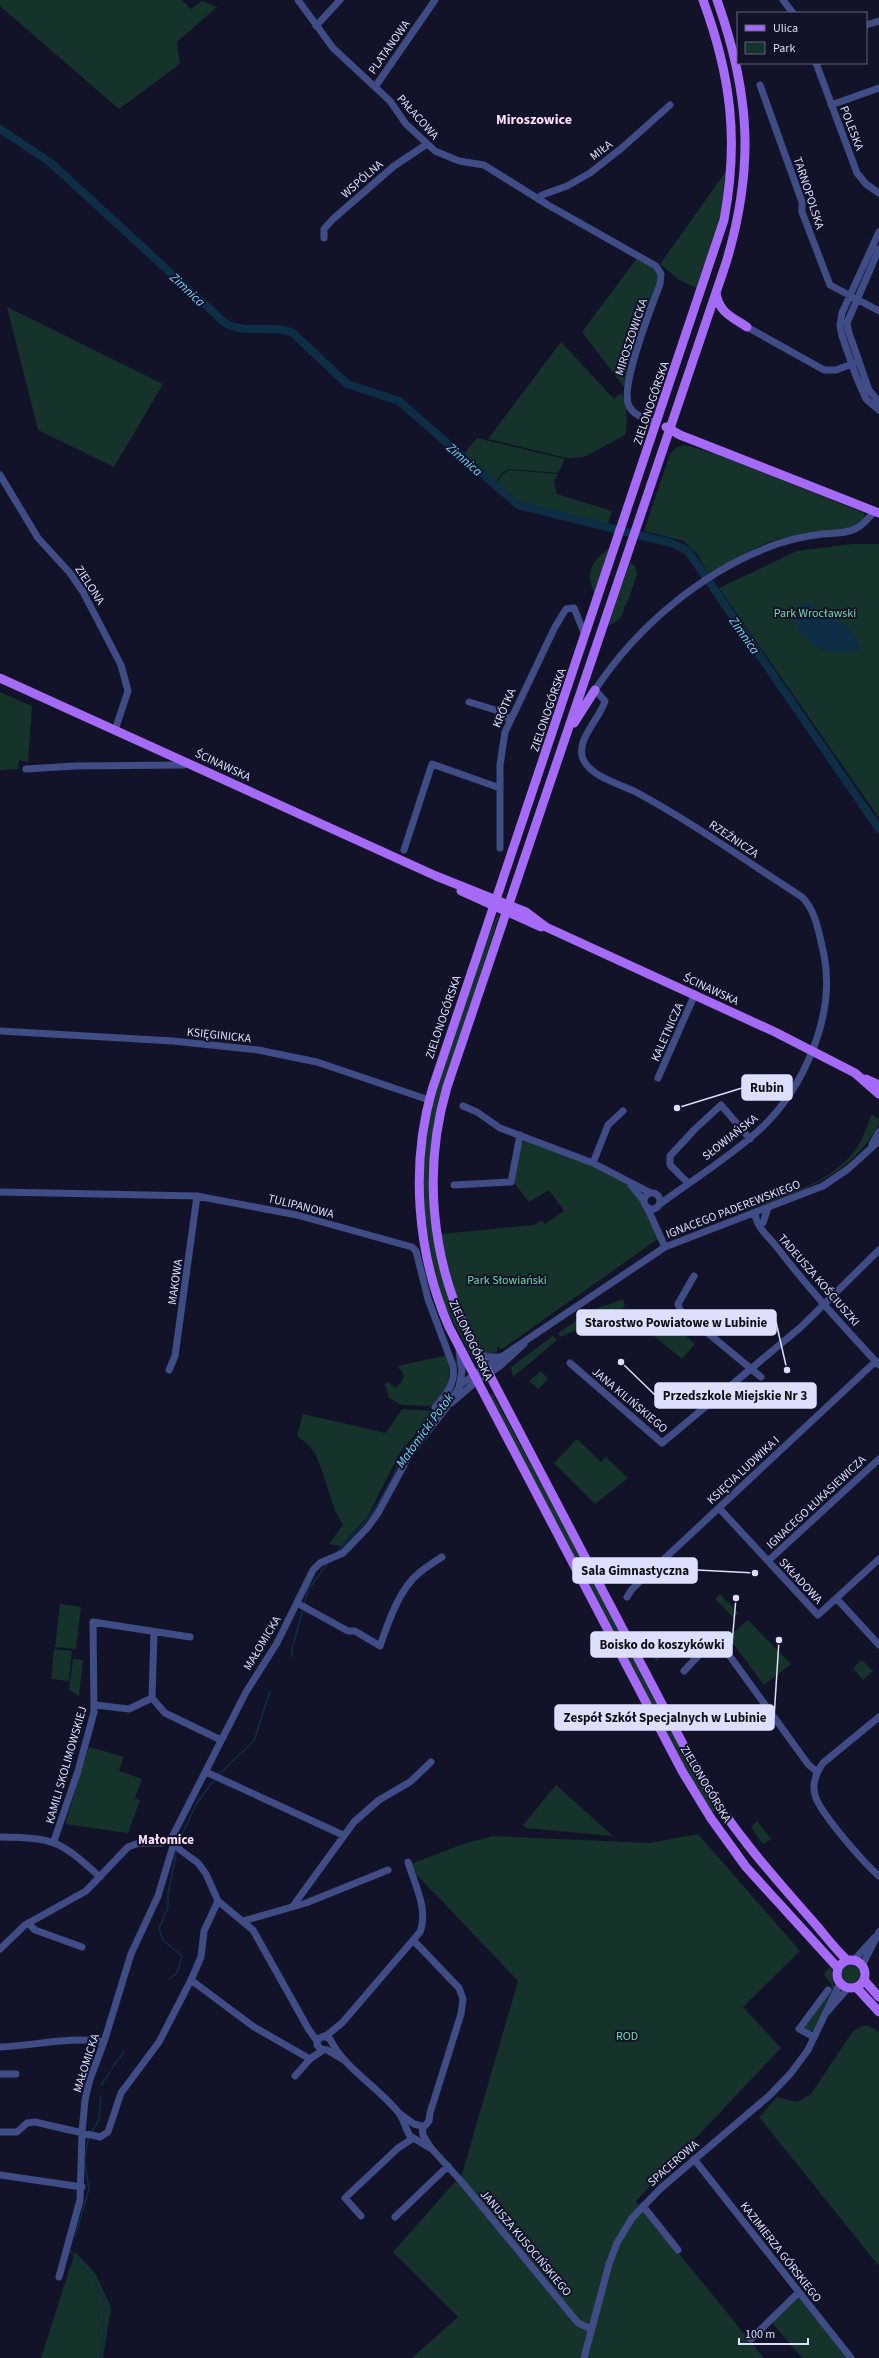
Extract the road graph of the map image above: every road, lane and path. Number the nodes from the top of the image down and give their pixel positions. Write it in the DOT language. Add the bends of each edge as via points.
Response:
graph roads {
  1 [pos="298,0"];
  2 [pos="340,0"];
  3 [pos="435,0"];
  4 [pos="703,0"];
  5 [pos="717,0"];
  6 [pos="783,0"];
  7 [pos="792,12"];
  8 [pos="879,21"];
  9 [pos="867,25"];
  10 [pos="316,26"];
  11 [pos="737,64"];
  12 [pos="737,64"];
  13 [pos="816,64"];
  14 [pos="760,85"];
  15 [pos="375,87"];
  16 [pos="879,88"];
  17 [pos="670,105"];
  18 [pos="831,105"];
  19 [pos="427,144"];
  20 [pos="879,194"];
  21 [pos="538,199"];
  22 [pos="879,232"];
  23 [pos="324,238"];
  24 [pos="879,249"];
  25 [pos="656,266"];
  26 [pos="716,291"];
  27 [pos="853,298"];
  28 [pos="879,311"];
  29 [pos="727,314"];
  30 [pos="704,326"];
  31 [pos="747,327"];
  32 [pos="855,363"];
  33 [pos="879,402"];
  34 [pos="879,410"];
  35 [pos="657,423"];
  36 [pos="670,428"];
  37 [pos="0,475"];
  38 [pos="877,512"];
  39 [pos="586,636"];
  40 [pos="0,678"];
  41 [pos="595,690"];
  42 [pos="469,702"];
  43 [pos="509,720"];
  44 [pos="116,730"];
  45 [pos="565,738"];
  46 [pos="184,765"];
  47 [pos="26,769"];
  48 [pos="500,788"];
  49 [pos="500,848"];
  50 [pos="404,850"];
  51 [pos="502,883"];
  52 [pos="515,886"];
  53 [pos="477,895"];
  54 [pos="495,903"];
  55 [pos="507,908"];
  56 [pos="524,916"];
  57 [pos="488,925"];
  58 [pos="497,938"];
  59 [pos="695,994"];
  60 [pos="0,1031"];
  61 [pos="812,1051"];
  62 [pos="658,1078"];
  63 [pos="862,1078"];
  64 [pos="879,1085"];
  65 [pos="879,1094"];
  66 [pos="429,1100"];
  67 [pos="462,1106"];
  68 [pos="623,1111"];
  69 [pos="879,1132"];
  70 [pos="520,1136"];
  71 [pos="750,1139"];
  72 [pos="879,1141"];
  73 [pos="868,1149"];
  74 [pos="593,1163"];
  75 [pos="622,1178"];
  76 [pos="688,1183"];
  77 [pos="454,1185"];
  78 [pos="677,1191"];
  79 [pos="0,1192"];
  80 [pos="653,1193"];
  81 [pos="197,1196"];
  82 [pos="646,1204"];
  83 [pos="658,1206"];
  84 [pos="768,1208"];
  85 [pos="755,1213"];
  86 [pos="744,1216"];
  87 [pos="654,1225"];
  88 [pos="761,1225"];
  89 [pos="665,1247"];
  90 [pos="879,1250"];
  91 [pos="694,1276"];
  92 [pos="824,1306"];
  93 [pos="525,1342"];
  94 [pos="458,1345"];
  95 [pos="476,1351"];
  96 [pos="500,1357"];
  97 [pos="570,1363"];
  98 [pos="877,1363"];
  99 [pos="751,1369"];
  100 [pos="169,1370"];
  101 [pos="487,1371"];
  102 [pos="761,1377"];
  103 [pos="475,1378"];
  104 [pos="459,1386"];
  105 [pos="441,1410"];
  106 [pos="879,1459"];
  107 [pos="719,1508"];
  108 [pos="442,1557"];
  109 [pos="879,1559"];
  110 [pos="768,1562"];
  111 [pos="627,1597"];
  112 [pos="837,1599"];
  113 [pos="297,1603"];
  114 [pos="154,1632"];
  115 [pos="190,1637"];
  116 [pos="879,1645"];
  117 [pos="684,1671"];
  118 [pos="152,1698"];
  119 [pos="95,1705"];
  120 [pos="879,1717"];
  121 [pos="222,1740"];
  122 [pos="431,1762"];
  123 [pos="206,1772"];
  124 [pos="817,1772"];
  125 [pos="343,1835"];
  126 [pos="0,1837"];
  127 [pos="54,1841"];
  128 [pos="171,1843"];
  129 [pos="408,1862"];
  130 [pos="388,1870"];
  131 [pos="879,1876"];
  132 [pos="100,1877"];
  133 [pos="218,1901"];
  134 [pos="293,1906"];
  135 [pos="243,1920"];
  136 [pos="28,1923"];
  137 [pos="878,1934"];
  138 [pos="414,1941"];
  139 [pos="82,1947"];
  140 [pos="0,1949"];
  141 [pos="854,1962"];
  142 [pos="838,1968"];
  143 [pos="191,1980"];
  144 [pos="864,1980"];
  145 [pos="848,1986"];
  146 [pos="828,1990"];
  147 [pos="879,1998"];
  148 [pos="879,2012"];
  149 [pos="814,2038"];
  150 [pos="104,2042"];
  151 [pos="324,2043"];
  152 [pos="0,2047"];
  153 [pos="310,2059"];
  154 [pos="0,2074"];
  155 [pos="16,2074"];
  156 [pos="295,2076"];
  157 [pos="416,2131"];
  158 [pos="0,2132"];
  159 [pos="82,2132"];
  160 [pos="694,2159"];
  161 [pos="448,2166"];
  162 [pos="0,2175"];
  163 [pos="82,2187"];
  164 [pos="643,2206"];
  165 [pos="362,2216"];
  166 [pos="395,2217"];
  167 [pos="678,2250"];
  168 [pos="59,2277"];
  169 [pos="798,2293"];
  170 [pos="591,2329"];
  171 [pos="751,2339"];
  172 [pos="584,2358"];
  173 [pos="851,2358"];
  1 -- 10 [label="street, PAŁACOWA"];
  2 -- 10 [label="street"];
  3 -- 15 [label="street, PLATANOWA"];
  4 -- 35 [label="main road, ZIELONOGÓRSKA" via="720,51 729,90 732,122 731,172 720,236"];
  5 -- 12 [label="main road, ZIELONOGÓRSKA"];
  6 -- 7 [label="street"];
  8 -- 9 [label="street"];
  10 -- 15 [label="street, PAŁACOWA" via="333,48"];
  11 -- 26 [label="main road, ZIELONOGÓRSKA" via="745,117 746,149 738,220"];
  13 -- 18 [label="street, POLESKA"];
  14 -- 27 [label="street, TARNOPOLSKA" via="802,202 802,212 830,285"];
  15 -- 19 [label="street, PAŁACOWA" via="390,101 406,124"];
  16 -- 18 [label="street"];
  17 -- 21 [label="street, MIŁA" via="596,169 568,186 542,195"];
  18 -- 20 [label="street, POLESKA" via="857,173"];
  19 -- 21 [label="street, PAŁACOWA" via="450,158 484,165"];
  19 -- 23 [label="street, WSPÓLNA" via="394,166 333,219 324,229"];
  21 -- 25 [label="street, PAŁACOWA"];
  22 -- 27 [label="street"];
  24 -- 27 [label="street"];
  25 -- 35 [label="street, MIROSZOWICKA" via="661,274 660,284 629,375 626,399 634,412"];
  26 -- 29 [label="main road" via="719,305"];
  26 -- 30 [label="main road, ZIELONOGÓRSKA"];
  27 -- 28 [label="street, TARNOPOLSKA"];
  27 -- 32 [label="street" via="847,323"];
  29 -- 30 [label="main road" via="716,315"];
  29 -- 31 [label="main road"];
  30 -- 36 [label="main road, ZIELONOGÓRSKA"];
  31 -- 32 [label="street" via="824,370 836,370"];
  32 -- 33 [label="street" via="869,390"];
  32 -- 34 [label="street" via="866,399"];
  35 -- 36 [label="main road"];
  35 -- 39 [label="main road, ZIELONOGÓRSKA"];
  36 -- 38 [label="main road" via="680,435"];
  36 -- 45 [label="main road, ZIELONOGÓRSKA"];
  37 -- 44 [label="street, ZIELONA" via="38,538 70,573 83,592 121,665 128,691"];
  38 -- 41 [label="street" via="853,530 782,542 702,583 669,607 643,631 617,659"];
  39 -- 43 [label="street, KRÓTKA" via="574,608 566,609"];
  39 -- 51 [label="main road, ZIELONOGÓRSKA"];
  40 -- 44 [label="main road, ŚCINAWSKA"];
  41 -- 45 [label="main road"];
  41 -- 61 [label="street, RZEŹNICZA" via="605,701 583,746 583,759 587,765 688,821 802,897 811,907 827,976 827,997"];
  42 -- 43 [label="street" via="502,712"];
  43 -- 48 [label="street, KRÓTKA" via="500,765"];
  44 -- 53 [label="main road, ŚCINAWSKA"];
  45 -- 52 [label="main road, ZIELONOGÓRSKA"];
  46 -- 47 [label="street, ŚCINAWSKA"];
  48 -- 49 [label="street, KRÓTKA"];
  48 -- 50 [label="street" via="432,764"];
  51 -- 53 [label="main road"];
  51 -- 54 [label="main road, ZIELONOGÓRSKA"];
  52 -- 55 [label="main road, ZIELONOGÓRSKA"];
  52 -- 56 [label="main road"];
  53 -- 54 [label="main road, ŚCINAWSKA"];
  53 -- 57 [label="main road" via="484,906"];
  54 -- 55 [label="main road, ŚCINAWSKA"];
  54 -- 57 [label="main road, ZIELONOGÓRSKA"];
  55 -- 56 [label="main road, ŚCINAWSKA"];
  55 -- 58 [label="main road, ZIELONOGÓRSKA"];
  56 -- 58 [label="main road" via="507,925"];
  56 -- 59 [label="main road, ŚCINAWSKA"];
  57 -- 66 [label="main road, ZIELONOGÓRSKA"];
  58 -- 95 [label="main road, ZIELONOGÓRSKA" via="445,1092 434,1163 434,1209 443,1265 456,1306"];
  59 -- 61 [label="main road, ŚCINAWSKA"];
  59 -- 62 [label="street, KALETNICZA"];
  60 -- 66 [label="street, KSIĘGINICKA" via="173,1041 265,1051 317,1062"];
  61 -- 63 [label="main road, ŚCINAWSKA"];
  61 -- 71 [label="street, SŁOWIAŃSKA" via="810,1060 784,1102"];
  63 -- 64 [label="main road, ŚCINAWSKA"];
  63 -- 65 [label="main road, ŚCINAWSKA"];
  66 -- 94 [label="main road, ZIELONOGÓRSKA" via="422,1140 420,1173 422,1228 436,1292"];
  67 -- 70 [label="street" via="477,1112 500,1128"];
  68 -- 74 [label="street" via="608,1125"];
  69 -- 73 [label="street, IGNACEGO PADEREWSKIEGO"];
  70 -- 74 [label="street"];
  70 -- 77 [label="street" via="510,1182"];
  71 -- 76 [label="street, SŁOWIAŃSKA"];
  71 -- 76 [label="street" via="721,1105 670,1156 670,1165"];
  72 -- 73 [label="street, IGNACEGO PADEREWSKIEGO"];
  73 -- 84 [label="street, IGNACEGO PADEREWSKIEGO" via="830,1182"];
  74 -- 75 [label="street"];
  75 -- 80 [label="street"];
  75 -- 82 [label="street" via="634,1188"];
  76 -- 78 [label="street, SŁOWIAŃSKA"];
  78 -- 80 [label="street"];
  78 -- 83 [label="street, SŁOWIAŃSKA"];
  79 -- 81 [label="street, TULIPANOWA"];
  80 -- 82 [label="street" via="646,1196"];
  80 -- 83 [label="street" via="659,1197"];
  81 -- 100 [label="street, MAKOWA" via="175,1356"];
  81 -- 105 [label="street, TULIPANOWA" via="297,1215 414,1249 428,1299 454,1370 450,1386 435,1407"];
  82 -- 83 [label="street" via="651,1209"];
  82 -- 87 [label="street"];
  83 -- 87 [label="street"];
  84 -- 85 [label="street, IGNACEGO PADEREWSKIEGO"];
  84 -- 88 [label="street"];
  85 -- 86 [label="street, IGNACEGO PADEREWSKIEGO"];
  85 -- 88 [label="street, TADEUSZA KOŚCIUSZKI"];
  86 -- 88 [label="street, TADEUSZA KOŚCIUSZKI"];
  86 -- 89 [label="street, IGNACEGO PADEREWSKIEGO"];
  87 -- 89 [label="street"];
  88 -- 92 [label="street, TADEUSZA KOŚCIUSZKI"];
  89 -- 93 [label="street, IGNACEGO PADEREWSKIEGO"];
  90 -- 92 [label="street, JANA KILIŃSKIEGO"];
  91 -- 99 [label="street" via="678,1304 680,1310"];
  92 -- 98 [label="street, TADEUSZA KOŚCIUSZKI"];
  92 -- 99 [label="street, JANA KILIŃSKIEGO"];
  93 -- 96 [label="street"];
  93 -- 101 [label="street" via="517,1352"];
  94 -- 103 [label="main road, ZIELONOGÓRSKA"];
  94 -- 104 [label="street" via="462,1371"];
  95 -- 96 [label="street" via="487,1357"];
  95 -- 101 [label="main road, ZIELONOGÓRSKA"];
  96 -- 101 [label="street"];
  97 -- 99 [label="street, JANA KILIŃSKIEGO" via="592,1387 662,1443"];
  98 -- 107 [label="street, KSIĘCIA LUDWIKA I"];
  99 -- 102 [label="street"];
  101 -- 103 [label="street"];
  101 -- 141 [label="main road, ZIELONOGÓRSKA" via="705,1784 757,1858 828,1942"];
  103 -- 104 [label="street, MAŁOMICKA"];
  103 -- 105 [label="street, MAŁOMICKA"];
  103 -- 142 [label="main road, ZIELONOGÓRSKA" via="696,1795 749,1870"];
  104 -- 105 [label="street, MAŁOMICKA"];
  105 -- 113 [label="street, MAŁOMICKA" via="410,1454 372,1522 344,1552 315,1567"];
  106 -- 110 [label="street, IGNACEGO ŁUKASIEWICZA"];
  107 -- 110 [label="street, SKŁADOWA"];
  107 -- 111 [label="street, KSIĘCIA LUDWIKA I" via="632,1589"];
  108 -- 113 [label="street" via="419,1573 404,1592 390,1618 380,1646"];
  109 -- 112 [label="street"];
  110 -- 112 [label="street, SKŁADOWA" via="818,1615"];
  112 -- 116 [label="street"];
  113 -- 121 [label="street, MAŁOMICKA" via="275,1648 250,1686"];
  114 -- 115 [label="street"];
  114 -- 118 [label="street"];
  114 -- 119 [label="street, KAMILI SKOLIMOWSKIEJ" via="93,1622 91,1641"];
  117 -- 124 [label="street" via="716,1637 808,1764"];
  118 -- 119 [label="street" via="132,1708"];
  118 -- 121 [label="street" via="165,1713"];
  119 -- 127 [label="street, KAMILI SKOLIMOWSKIEJ" via="78,1771"];
  120 -- 124 [label="street" via="822,1763"];
  121 -- 123 [label="street, MAŁOMICKA"];
  122 -- 125 [label="street" via="400,1789 368,1809"];
  123 -- 125 [label="street"];
  123 -- 128 [label="street, MAŁOMICKA"];
  124 -- 131 [label="street" via="814,1789 819,1805"];
  125 -- 134 [label="street" via="329,1859"];
  126 -- 127 [label="street" via="34,1837"];
  127 -- 132 [label="street" via="71,1851"];
  128 -- 132 [label="street" via="132,1845"];
  128 -- 133 [label="street" via="202,1868"];
  128 -- 150 [label="street, MAŁOMICKA" via="158,1896 131,1954"];
  129 -- 138 [label="street" via="422,1913 422,1927"];
  130 -- 134 [label="street"];
  132 -- 136 [label="street" via="79,1896"];
  133 -- 135 [label="street"];
  133 -- 143 [label="street" via="204,1932 201,1957"];
  134 -- 135 [label="street"];
  135 -- 151 [label="street" via="253,1930 307,2025"];
  136 -- 139 [label="street" via="35,1930"];
  136 -- 140 [label="street"];
  137 -- 141 [label="street"];
  138 -- 151 [label="street"];
  138 -- 157 [label="street" via="456,1983 463,1999 461,2014 430,2113"];
  141 -- 142 [label="main road"];
  141 -- 144 [label="main road"];
  142 -- 145 [label="main road"];
  143 -- 153 [label="street" via="254,2027"];
  143 -- 159 [label="street" via="159,2042 122,2093 108,2132 100,2137"];
  144 -- 145 [label="main road"];
  144 -- 147 [label="main road"];
  145 -- 148 [label="main road"];
  145 -- 149 [label="street, SPACEROWA" via="825,2014"];
  146 -- 149 [label="street" via="799,2028"];
  149 -- 160 [label="street, SPACEROWA" via="784,2082"];
  150 -- 152 [label="street" via="79,2039"];
  150 -- 159 [label="street, MAŁOMICKA" via="85,2100"];
  151 -- 153 [label="street"];
  151 -- 157 [label="street" via="376,2089"];
  153 -- 156 [label="street"];
  154 -- 155 [label="street"];
  157 -- 161 [label="street, JANUSZA KUSOCIŃSKIEGO"];
  157 -- 165 [label="street" via="345,2198"];
  158 -- 159 [label="street" via="16,2132 27,2123 35,2122"];
  159 -- 163 [label="street, MAŁOMICKA"];
  160 -- 164 [label="street, SPACEROWA"];
  160 -- 169 [label="street, KAZIMIERZA GÓRSKIEGO"];
  161 -- 166 [label="street"];
  161 -- 170 [label="street, JANUSZA KUSOCIŃSKIEGO" via="578,2323"];
  162 -- 163 [label="street"];
  163 -- 168 [label="street, MAŁOMICKA"];
  164 -- 167 [label="street"];
  164 -- 170 [label="street, SPACEROWA" via="632,2218 614,2252"];
  169 -- 171 [label="street"];
  169 -- 173 [label="street, KAZIMIERZA GÓRSKIEGO"];
  170 -- 172 [label="street, SPACEROWA"];
}
